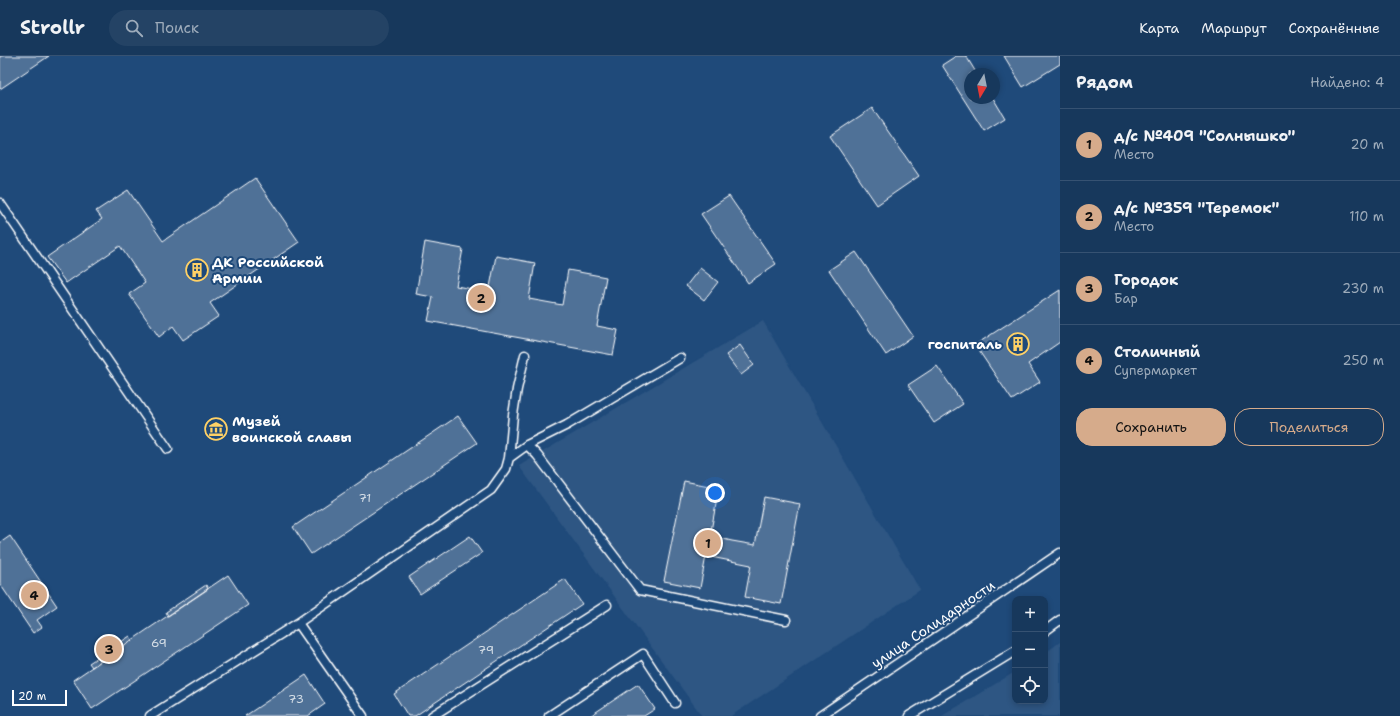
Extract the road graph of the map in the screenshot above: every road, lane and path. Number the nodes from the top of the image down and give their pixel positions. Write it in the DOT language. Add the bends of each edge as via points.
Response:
graph roads {
  1 [pos="0,203"];
  2 [pos="526,355"];
  3 [pos="680,358"];
  4 [pos="527,445"];
  5 [pos="168,449"];
  6 [pos="509,458"];
  7 [pos="1060,553"];
  8 [pos="607,605"];
  9 [pos="786,620"];
  10 [pos="1060,620"];
  11 [pos="298,623"];
  12 [pos="1048,629"];
  13 [pos="1012,653"];
  14 [pos="675,702"];
  15 [pos="150,716"];
  16 [pos="363,716"];
  17 [pos="432,716"];
  18 [pos="549,716"];
  19 [pos="820,716"];
  20 [pos="909,716"];
  1 -- 5 [label="lane"];
  2 -- 6 [label="lane" via="517,388"];
  3 -- 4 [label="lane" via="567,425"];
  4 -- 6 [label="lane"];
  4 -- 9 [label="lane" via="640,590"];
  6 -- 11 [label="lane" via="506,469 491,490"];
  7 -- 19 [label="lane, улица Солидарности"];
  8 -- 17 [label="lane"];
  10 -- 12 [label="lane"];
  11 -- 15 [label="lane"];
  11 -- 16 [label="lane"];
  13 -- 20 [label="lane"];
  14 -- 18 [label="lane" via="643,654"];
}
